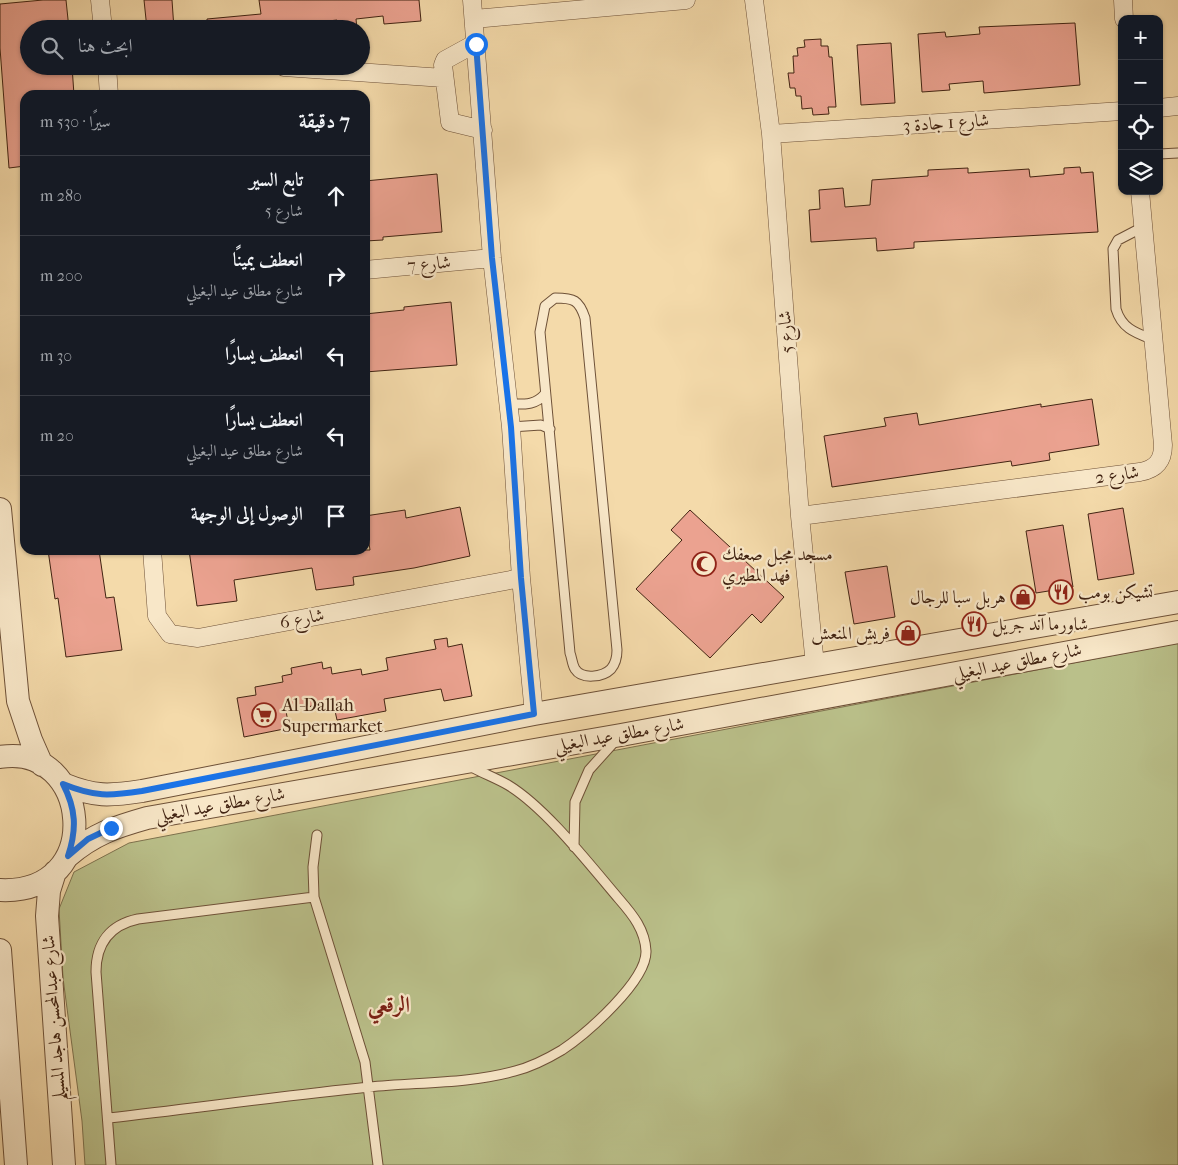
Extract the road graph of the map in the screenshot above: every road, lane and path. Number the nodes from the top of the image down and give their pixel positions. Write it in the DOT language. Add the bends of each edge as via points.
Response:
graph roads {
  1 [pos="100,0"];
  2 [pos="472,0"];
  3 [pos="686,0"];
  4 [pos="754,0"];
  5 [pos="1123,0"];
  6 [pos="1124,15"];
  7 [pos="474,19"];
  8 [pos="102,20"];
  9 [pos="476,44"];
  10 [pos="370,73"];
  11 [pos="107,75"];
  12 [pos="444,78"];
  13 [pos="108,90"];
  14 [pos="1178,106"];
  15 [pos="1163,108"];
  16 [pos="1118,111"];
  17 [pos="484,130"];
  18 [pos="771,134"];
  19 [pos="1178,153"];
  20 [pos="1163,154"];
  21 [pos="1140,195"];
  22 [pos="1143,226"];
  23 [pos="492,258"];
  24 [pos="370,270"];
  25 [pos="1154,340"];
  26 [pos="545,394"];
  27 [pos="508,404"];
  28 [pos="511,427"];
  29 [pos="550,429"];
  30 [pos="0,509"];
  31 [pos="800,516"];
  32 [pos="152,555"];
  33 [pos="521,578"];
  34 [pos="1178,602"];
  35 [pos="1178,632"];
  36 [pos="12,639"];
  37 [pos="0,664"];
  38 [pos="815,665"];
  39 [pos="534,714"];
  40 [pos="621,736"];
  41 [pos="0,757"];
  42 [pos="463,763"];
  43 [pos="42,765"];
  44 [pos="63,784"];
  45 [pos="317,835"];
  46 [pos="574,846"];
  47 [pos="61,864"];
  48 [pos="0,890"];
  49 [pos="314,897"];
  50 [pos="0,950"];
  51 [pos="370,1087"];
  52 [pos="109,1118"];
  53 [pos="16,1165"];
  54 [pos="64,1165"];
  55 [pos="111,1165"];
  56 [pos="378,1165"];
  1 -- 8 [label="street"];
  2 -- 7 [label="street"];
  3 -- 7 [label="street"];
  4 -- 18 [label="street, شارع 5"];
  5 -- 6 [label="street"];
  7 -- 9 [label="street"];
  9 -- 12 [label="street" via="445,60"];
  9 -- 17 [label="street"];
  10 -- 12 [label="street"];
  11 -- 13 [label="street"];
  12 -- 17 [label="street" via="450,122"];
  14 -- 15 [label="street"];
  16 -- 18 [label="street, شارع 1 جادة 3"];
  17 -- 23 [label="street"];
  18 -- 31 [label="street, شارع 5"];
  19 -- 20 [label="lane"];
  21 -- 22 [label="street, شارع 2"];
  22 -- 25 [label="street, شارع 2"];
  22 -- 25 [label="lane" via="1118,240 1112,249 1116,309 1127,328"];
  23 -- 24 [label="street, شارع 7"];
  23 -- 27 [label="street"];
  25 -- 31 [label="street, شارع 2" via="1163,455 1150,470"];
  26 -- 27 [label="lane" via="530,404"];
  26 -- 29 [label="lane"];
  26 -- 29 [label="lane" via="541,314 545,306 556,298 570,298 581,305 586,318 617,650 617,660 611,669 600,675 585,676 575,670 570,653"];
  27 -- 28 [label="street"];
  28 -- 29 [label="lane" via="541,425"];
  28 -- 33 [label="street"];
  30 -- 36 [label="street"];
  31 -- 38 [label="street, شارع 5"];
  32 -- 33 [label="street, شارع 6" via="157,616 170,634 198,638"];
  33 -- 39 [label="street"];
  34 -- 38 [label="street, شارع مطلق عيد البغيلي"];
  35 -- 40 [label="street, شارع مطلق عيد البغيلي"];
  36 -- 37 [label="street" via="6,659"];
  36 -- 43 [label="street" via="18,701"];
  38 -- 39 [label="street, شارع مطلق عيد البغيلي"];
  39 -- 44 [label="street, شارع مطلق عيد البغيلي" via="125,794 108,796 82,792"];
  40 -- 42 [label="street, شارع مطلق عيد البغيلي"];
  40 -- 46 [label="lane" via="589,770 575,802"];
  41 -- 43 [label="street" via="25,758"];
  42 -- 46 [label="lane" via="509,786"];
  42 -- 47 [label="street, شارع مطلق عيد البغيلي" via="147,818 88,839"];
  43 -- 44 [label="street"];
  44 -- 47 [label="street, شارع عبدالمحسن هاجد المسيلم" via="72,801 76,819 74,838"];
  45 -- 49 [label="lane"];
  46 -- 51 [label="lane" via="632,913 643,932 646,953 641,974 628,991 578,1038 531,1066 492,1076"];
  47 -- 48 [label="street, شارع مطلق عيد البغيلي" via="37,885 15,891"];
  47 -- 54 [label="street, شارع عبدالمحسن هاجد المسيلم" via="49,891 48,925"];
  49 -- 51 [label="lane" via="359,1039"];
  49 -- 52 [label="lane" via="138,918 120,924 106,936 96,959"];
  50 -- 53 [label="street"];
  51 -- 52 [label="lane"];
  51 -- 56 [label="lane"];
  52 -- 55 [label="lane"];
}
